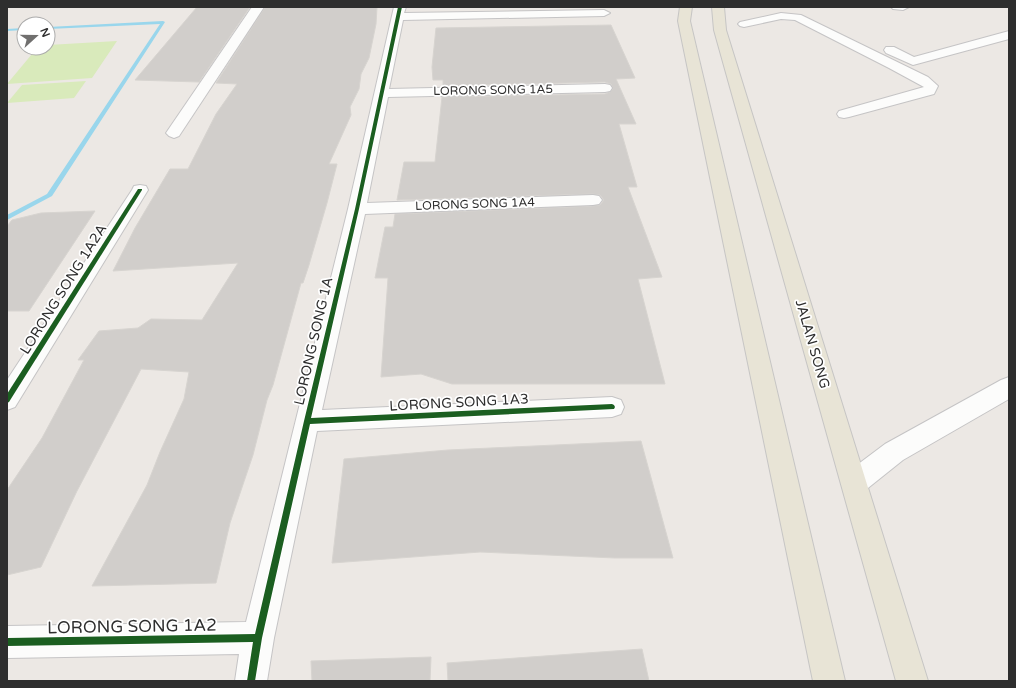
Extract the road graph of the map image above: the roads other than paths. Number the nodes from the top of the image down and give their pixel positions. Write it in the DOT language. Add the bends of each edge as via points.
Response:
graph roads {
  1 [pos="258,7"];
  2 [pos="686,7"];
  3 [pos="718,7"];
  4 [pos="803,7"];
  5 [pos="897,7"];
  6 [pos="903,7"];
  7 [pos="556,10"];
  8 [pos="398,12"];
  9 [pos="604,13"];
  10 [pos="744,24"];
  11 [pos="1009,35"];
  12 [pos="865,37"];
  13 [pos="878,44"];
  14 [pos="913,61"];
  15 [pos="894,65"];
  16 [pos="605,88"];
  17 [pos="381,93"];
  18 [pos="844,114"];
  19 [pos="174,133"];
  20 [pos="140,190"];
  21 [pos="593,200"];
  22 [pos="357,209"];
  23 [pos="1009,387"];
  24 [pos="7,400"];
  25 [pos="612,407"];
  26 [pos="307,422"];
  27 [pos="854,483"];
  28 [pos="258,638"];
  29 [pos="7,642"];
  30 [pos="251,681"];
  31 [pos="829,681"];
  32 [pos="912,681"];
  1 -- 19 [label="street"];
  2 -- 31 [label="main road" via="684,21"];
  3 -- 27 [label="main road, JALAN SONG" via="720,30"];
  4 -- 12 [label="street"];
  5 -- 6 [label="street"];
  7 -- 8 [label="street"];
  7 -- 9 [label="street"];
  8 -- 17 [label="street, LORONG SONG 1A"];
  10 -- 15 [label="street" via="781,16 797,17"];
  11 -- 14 [label="street"];
  13 -- 14 [label="street"];
  14 -- 15 [label="street"];
  15 -- 18 [label="street" via="923,80 931,86 929,91"];
  16 -- 17 [label="street, LORONG SONG 1A5"];
  17 -- 22 [label="street, LORONG SONG 1A"];
  20 -- 24 [label="street, LORONG SONG 1A2A"];
  21 -- 22 [label="street, LORONG SONG 1A4"];
  22 -- 26 [label="street, LORONG SONG 1A"];
  23 -- 27 [label="street" via="894,452"];
  25 -- 26 [label="street, LORONG SONG 1A3"];
  26 -- 28 [label="street, LORONG SONG 1A"];
  27 -- 32 [label="main road, JALAN SONG"];
  28 -- 29 [label="street, LORONG SONG 1A2"];
  28 -- 30 [label="street, LORONG SONG 1A"];
}
